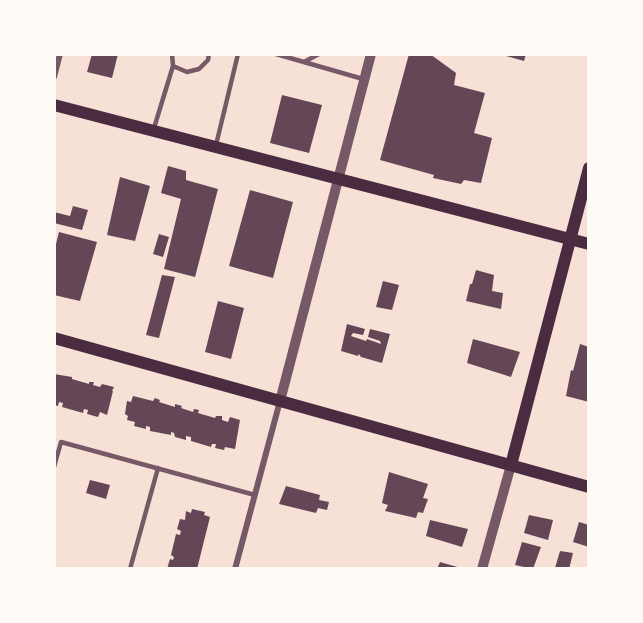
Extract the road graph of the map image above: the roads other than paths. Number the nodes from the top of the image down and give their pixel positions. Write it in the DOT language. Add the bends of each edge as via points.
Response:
graph roads {
  1 [pos="60,54"];
  2 [pos="172,54"];
  3 [pos="209,54"];
  4 [pos="238,54"];
  5 [pos="276,54"];
  6 [pos="319,54"];
  7 [pos="371,54"];
  8 [pos="304,62"];
  9 [pos="173,66"];
  10 [pos="54,77"];
  11 [pos="364,80"];
  12 [pos="54,105"];
  13 [pos="153,131"];
  14 [pos="216,147"];
  15 [pos="589,168"];
  16 [pos="338,179"];
  17 [pos="570,239"];
  18 [pos="589,244"];
  19 [pos="54,338"];
  20 [pos="280,401"];
  21 [pos="511,465"];
  22 [pos="54,467"];
  23 [pos="158,468"];
  24 [pos="589,487"];
  25 [pos="255,495"];
  26 [pos="130,569"];
  27 [pos="235,569"];
  28 [pos="482,569"];
  1 -- 10 [label="street"];
  2 -- 9 [label="lane"];
  3 -- 9 [label="lane" via="200,69 187,72"];
  4 -- 14 [label="lane"];
  5 -- 8 [label="lane"];
  6 -- 8 [label="lane"];
  7 -- 11 [label="street"];
  8 -- 11 [label="lane"];
  9 -- 13 [label="lane"];
  11 -- 16 [label="street"];
  12 -- 13 [label="main road"];
  13 -- 14 [label="main road"];
  14 -- 16 [label="main road"];
  15 -- 17 [label="main road"];
  16 -- 17 [label="main road"];
  16 -- 20 [label="street"];
  17 -- 18 [label="main road"];
  17 -- 21 [label="main road"];
  19 -- 20 [label="main road"];
  20 -- 21 [label="main road"];
  20 -- 25 [label="street"];
  21 -- 24 [label="main road"];
  21 -- 28 [label="street"];
  22 -- 23 [label="lane" via="61,442"];
  23 -- 25 [label="lane"];
  23 -- 26 [label="lane"];
  25 -- 27 [label="street"];
}
